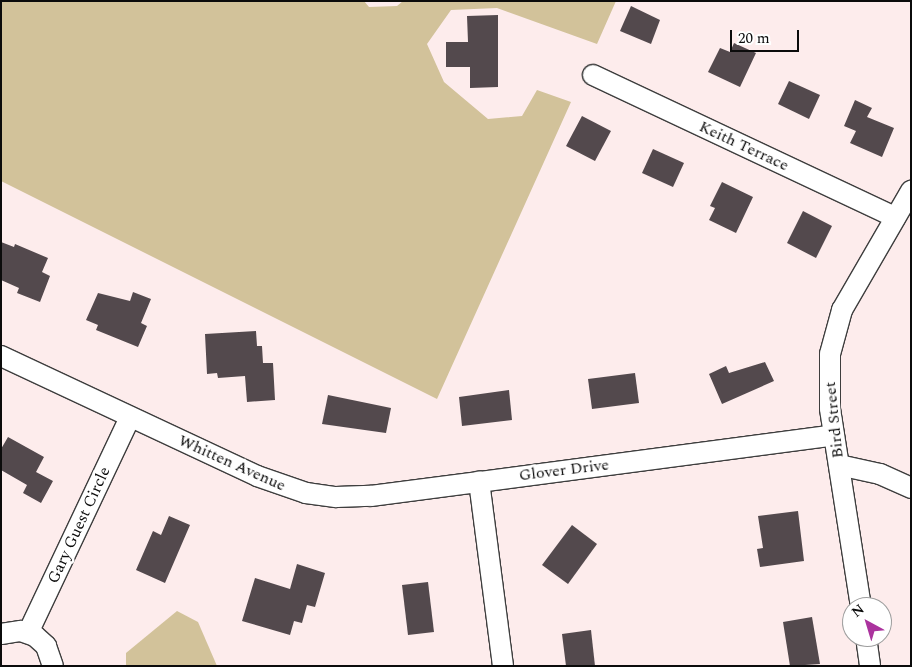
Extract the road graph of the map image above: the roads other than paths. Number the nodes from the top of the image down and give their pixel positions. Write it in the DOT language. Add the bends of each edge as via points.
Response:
graph roads {
  1 [pos="593,75"];
  2 [pos="911,191"];
  3 [pos="895,217"];
  4 [pos="1,356"];
  5 [pos="130,417"];
  6 [pos="834,435"];
  7 [pos="839,465"];
  8 [pos="479,482"];
  9 [pos="911,488"];
  10 [pos="859,597"];
  11 [pos="28,633"];
  12 [pos="1,634"];
  13 [pos="867,647"];
  14 [pos="54,666"];
  15 [pos="503,666"];
  16 [pos="870,666"];
  1 -- 3 [label="street, Keith Terrace"];
  2 -- 3 [label="street, Bird Street"];
  3 -- 6 [label="street, Bird Street" via="839,320 830,354 829,400"];
  4 -- 5 [label="street, Whitten Avenue"];
  5 -- 8 [label="street, Whitten Avenue" via="257,476 306,493 336,497 371,496"];
  5 -- 11 [label="street, Gary Guest Circle"];
  6 -- 7 [label="street, Bird Street"];
  6 -- 8 [label="street, Glover Drive"];
  7 -- 9 [label="street" via="880,474"];
  7 -- 10 [label="street, Bird Street"];
  8 -- 15 [label="street"];
  11 -- 12 [label="street"];
  11 -- 14 [label="street" via="46,646"];
  13 -- 16 [label="street"];
}
